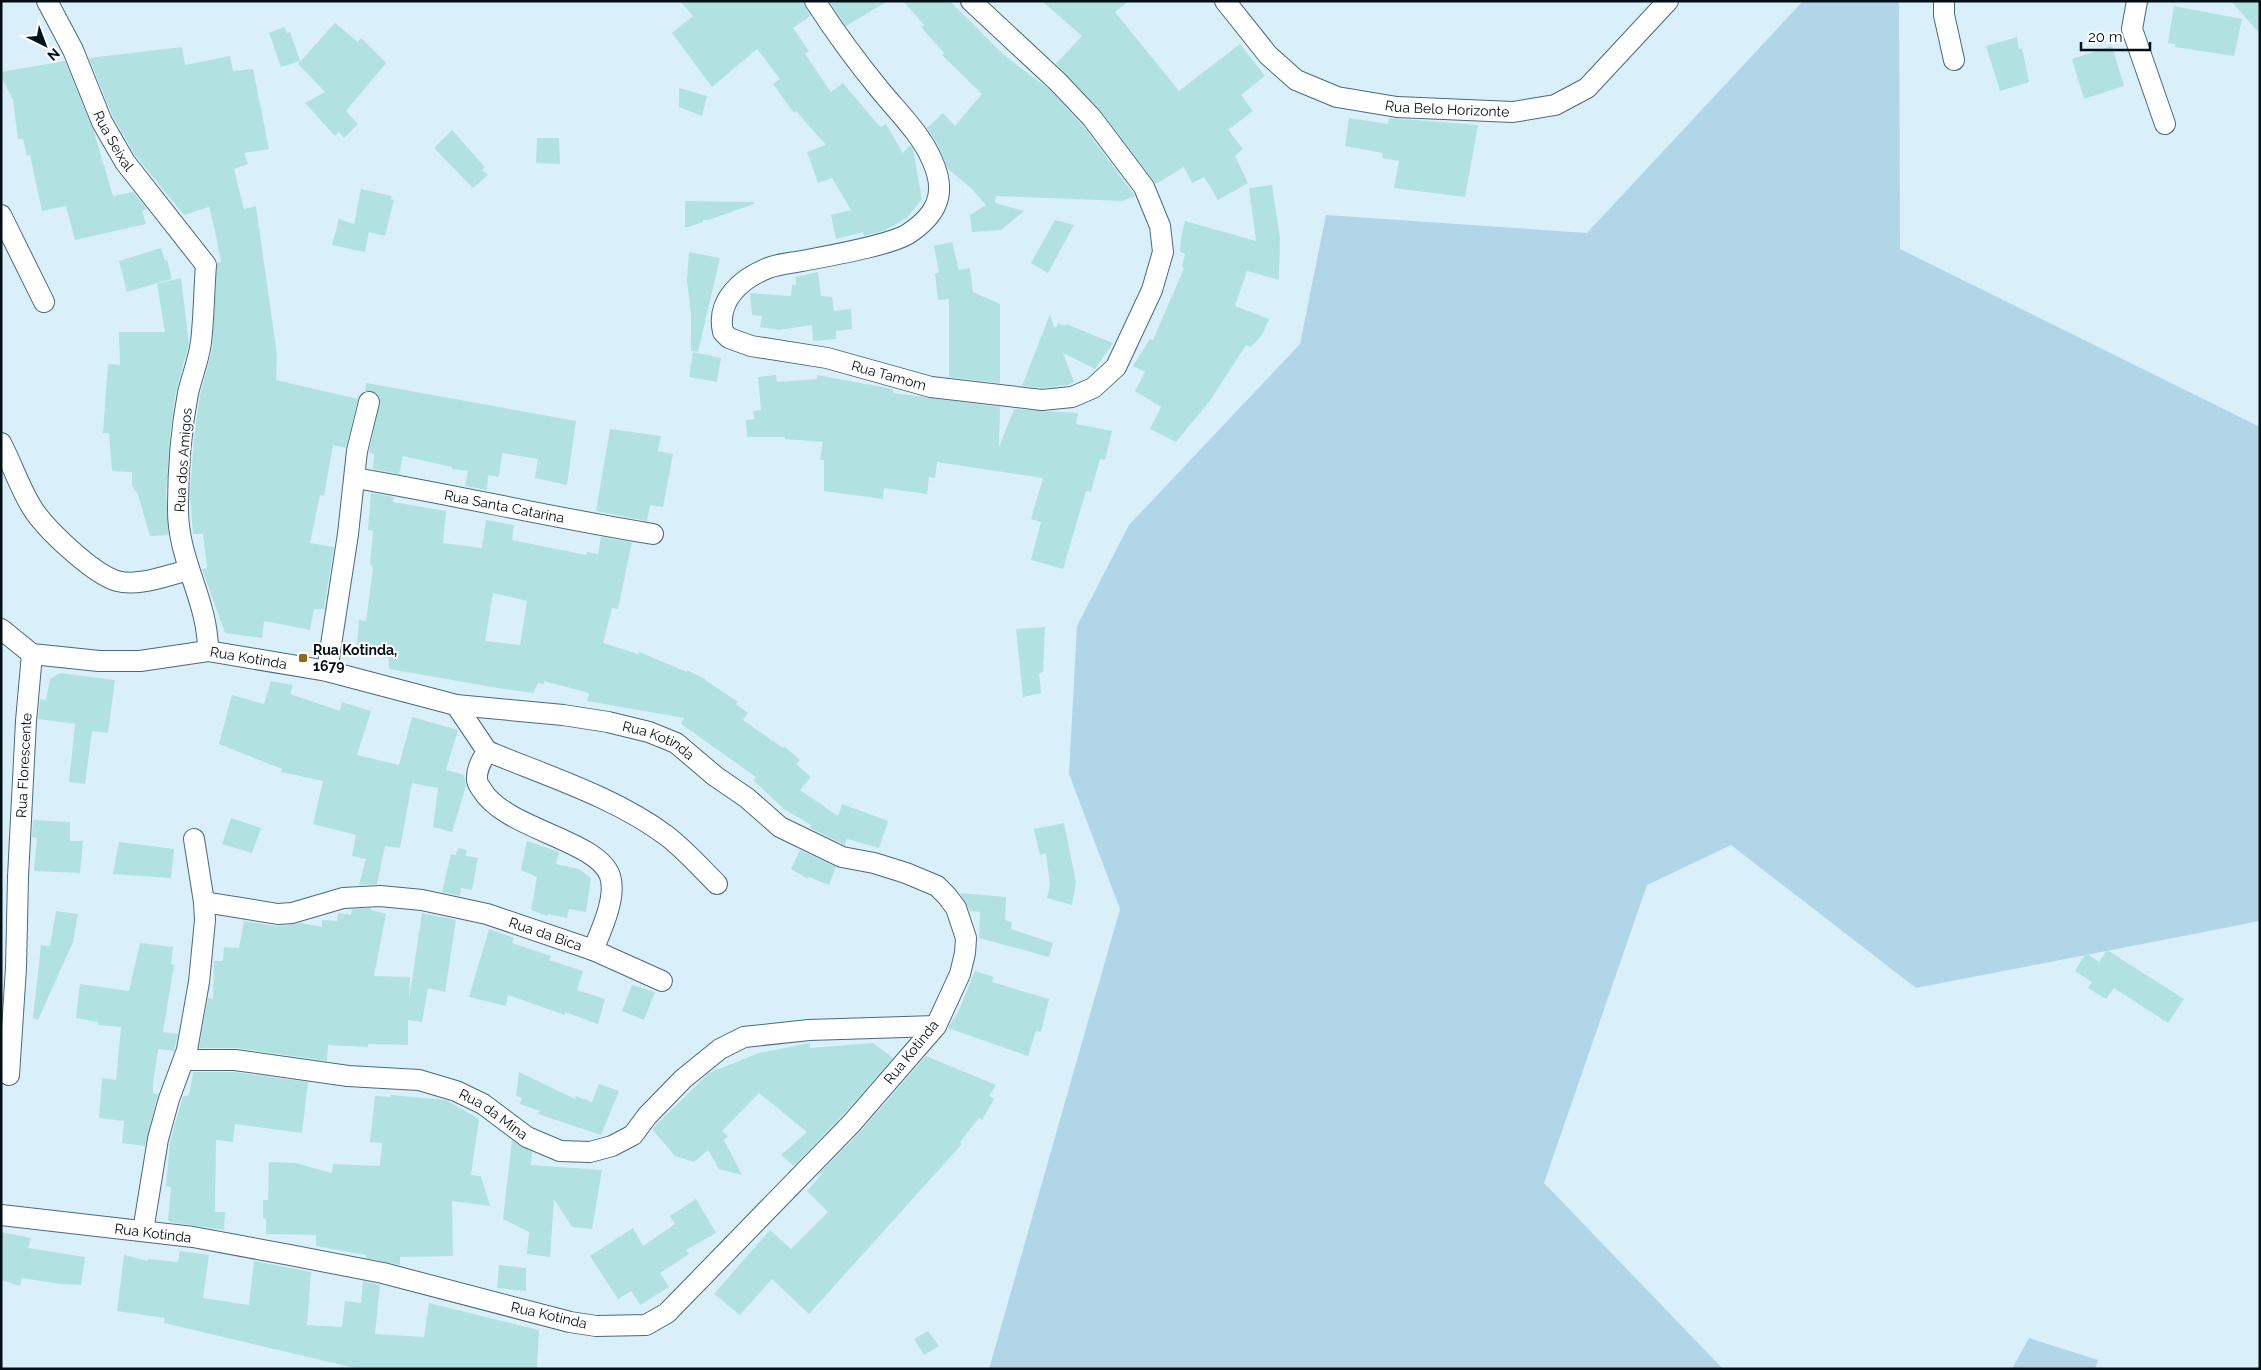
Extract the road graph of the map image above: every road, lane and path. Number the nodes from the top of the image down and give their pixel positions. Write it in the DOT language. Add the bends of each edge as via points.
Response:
graph roads {
  1 [pos="47,1"];
  2 [pos="815,1"];
  3 [pos="971,1"];
  4 [pos="1225,1"];
  5 [pos="1668,1"];
  6 [pos="1944,1"];
  7 [pos="2137,1"];
  8 [pos="1954,60"];
  9 [pos="2165,124"];
  10 [pos="1,215"];
  11 [pos="206,266"];
  12 [pos="44,302"];
  13 [pos="369,402"];
  14 [pos="1,443"];
  15 [pos="355,478"];
  16 [pos="653,534"];
  17 [pos="189,570"];
  18 [pos="1,629"];
  19 [pos="208,651"];
  20 [pos="32,654"];
  21 [pos="327,671"];
  22 [pos="456,705"];
  23 [pos="487,751"];
  24 [pos="194,839"];
  25 [pos="1,866"];
  26 [pos="18,877"];
  27 [pos="718,884"];
  28 [pos="204,902"];
  29 [pos="593,950"];
  30 [pos="662,981"];
  31 [pos="936,1026"];
  32 [pos="184,1060"];
  33 [pos="9,1075"];
  34 [pos="1,1215"];
  35 [pos="143,1231"];
  1 -- 11 [label="street, Rua Seixal" via="73,50 102,122 125,162"];
  2 -- 3 [label="street, Rua Tamom" via="835,33 932,159 939,181 937,203 926,221 907,235 770,267 750,278 728,296 721,319 723,332 729,338 751,346 827,358 931,387 1042,400 1072,397 1093,388 1116,367 1152,290 1163,252 1160,226 1144,187 1092,118"];
  4 -- 5 [label="street, Rua Belo Horizonte" via="1268,55 1296,80 1338,97 1397,107 1513,112 1555,105 1587,88"];
  6 -- 8 [label="street"];
  7 -- 9 [label="street" via="2132,29"];
  10 -- 12 [label="street"];
  11 -- 17 [label="street, Rua dos Amigos" via="201,341 188,393 178,507 178,524"];
  13 -- 15 [label="street" via="357,451"];
  14 -- 17 [label="street" via="32,507 65,545 96,571 117,581 135,582"];
  15 -- 16 [label="street, Rua Santa Catarina"];
  15 -- 21 [label="street"];
  17 -- 19 [label="street, Rua dos Amigos" via="204,610"];
  18 -- 20 [label="street"];
  19 -- 20 [label="street, Rua Kotinda" via="140,661 100,661"];
  19 -- 21 [label="street, Rua Kotinda"];
  20 -- 26 [label="street, Rua Florescente"];
  21 -- 22 [label="street, Rua Kotinda"];
  22 -- 23 [label="street"];
  22 -- 31 [label="street, Rua Kotinda" via="608,722 666,738 747,798 780,828 842,857 874,863 936,886 956,908 966,938 960,974"];
  23 -- 27 [label="street" via="599,797 640,818 669,837"];
  23 -- 29 [label="street, Rua da Bica" via="479,765 477,781 497,807 598,859 610,876 607,916"];
  24 -- 28 [label="street"];
  25 -- 26 [label="street"];
  26 -- 33 [label="street, Rua Florescente"];
  28 -- 29 [label="street, Rua da Bica" via="292,914 343,898 380,896 422,900 487,914"];
  28 -- 32 [label="street" via="199,982"];
  29 -- 30 [label="street"];
  31 -- 32 [label="street, Rua da Mina" via="809,1030 744,1037 720,1049 683,1079 646,1116 633,1136 590,1152 560,1150 527,1136 483,1104 456,1091 419,1080 348,1076 236,1060"];
  31 -- 35 [label="street, Rua Kotinda" via="851,1124 667,1313 646,1325 596,1326 570,1322 383,1273 193,1237"];
  32 -- 35 [label="street" via="158,1139"];
  34 -- 35 [label="street, Rua Kotinda"];
}
